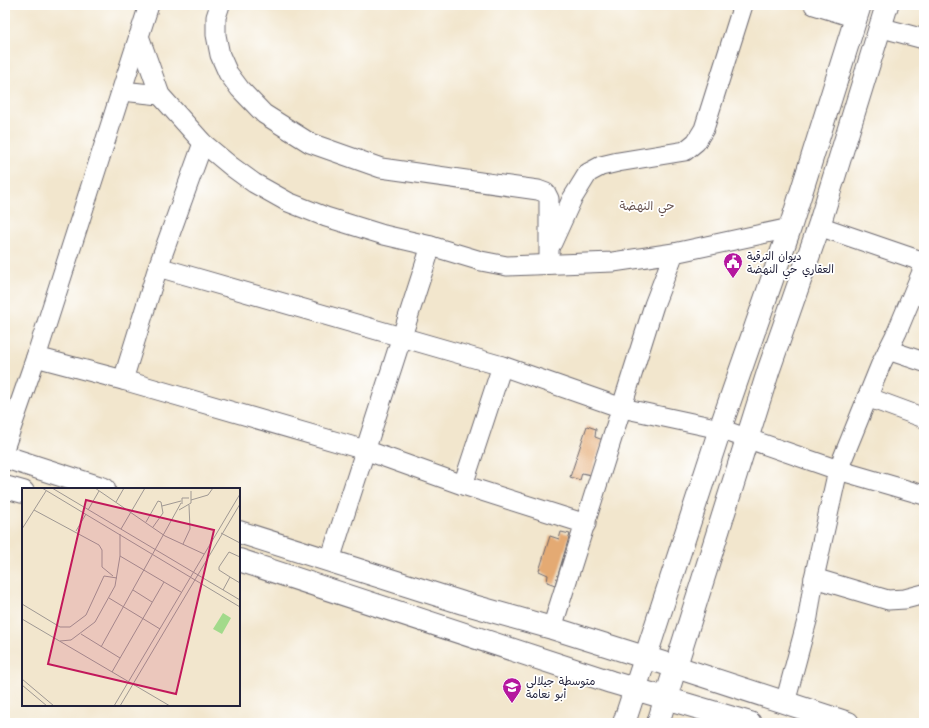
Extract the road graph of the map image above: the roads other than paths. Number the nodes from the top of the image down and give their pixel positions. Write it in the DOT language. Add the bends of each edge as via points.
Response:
graph roads {
  1 [pos="149,5"];
  2 [pos="220,5"];
  3 [pos="743,5"];
  4 [pos="814,5"];
  5 [pos="887,5"];
  6 [pos="858,11"];
  7 [pos="880,27"];
  8 [pos="139,36"];
  9 [pos="924,39"];
  10 [pos="122,91"];
  11 [pos="160,95"];
  12 [pos="203,143"];
  13 [pos="819,226"];
  14 [pos="790,228"];
  15 [pos="431,246"];
  16 [pos="674,253"];
  17 [pos="549,258"];
  18 [pos="924,262"];
  19 [pos="158,267"];
  20 [pos="924,267"];
  21 [pos="401,338"];
  22 [pos="888,350"];
  23 [pos="36,357"];
  24 [pos="924,362"];
  25 [pos="502,366"];
  26 [pos="123,380"];
  27 [pos="867,397"];
  28 [pos="622,408"];
  29 [pos="924,418"];
  30 [pos="720,429"];
  31 [pos="747,439"];
  32 [pos="5,446"];
  33 [pos="365,450"];
  34 [pos="5,457"];
  35 [pos="838,470"];
  36 [pos="463,485"];
  37 [pos="5,486"];
  38 [pos="101,488"];
  39 [pos="22,492"];
  40 [pos="924,495"];
  41 [pos="586,524"];
  42 [pos="240,532"];
  43 [pos="240,560"];
  44 [pos="330,560"];
  45 [pos="814,578"];
  46 [pos="924,594"];
  47 [pos="552,628"];
  48 [pos="645,658"];
  49 [pos="676,666"];
  50 [pos="635,689"];
  51 [pos="665,699"];
  52 [pos="785,703"];
  53 [pos="624,723"];
  54 [pos="658,723"];
  55 [pos="750,723"];
  56 [pos="848,723"];
  1 -- 8 [label="street"];
  2 -- 17 [label="street" via="216,17 220,55 228,73 264,114 310,143 381,168 546,193 549,198"];
  3 -- 17 [label="street" via="704,129 696,142 685,151 618,162 601,166 588,173 572,199"];
  4 -- 6 [label="street"];
  5 -- 7 [label="street"];
  6 -- 14 [label="street"];
  7 -- 9 [label="street"];
  7 -- 13 [label="street"];
  8 -- 10 [label="street"];
  8 -- 11 [label="street"];
  10 -- 11 [label="street"];
  10 -- 23 [label="street"];
  11 -- 12 [label="street"];
  12 -- 15 [label="street" via="254,183 288,202 384,235"];
  12 -- 19 [label="street"];
  13 -- 18 [label="street"];
  13 -- 31 [label="street"];
  14 -- 16 [label="street"];
  14 -- 30 [label="street"];
  15 -- 17 [label="street" via="507,266"];
  15 -- 21 [label="street"];
  16 -- 17 [label="street" via="613,262"];
  16 -- 28 [label="street" via="654,305"];
  19 -- 21 [label="street"];
  19 -- 26 [label="street"];
  20 -- 22 [label="street"];
  21 -- 25 [label="street"];
  21 -- 33 [label="street"];
  22 -- 24 [label="street"];
  22 -- 27 [label="street"];
  23 -- 26 [label="street"];
  23 -- 32 [label="street"];
  25 -- 28 [label="street"];
  25 -- 36 [label="street"];
  26 -- 33 [label="street"];
  27 -- 29 [label="street"];
  27 -- 35 [label="street"];
  28 -- 30 [label="street"];
  28 -- 41 [label="street"];
  30 -- 31 [label="street"];
  30 -- 48 [label="street"];
  31 -- 35 [label="street"];
  31 -- 49 [label="street"];
  33 -- 36 [label="street"];
  33 -- 44 [label="street"];
  34 -- 38 [label="street"];
  35 -- 40 [label="street"];
  35 -- 45 [label="street"];
  36 -- 41 [label="street"];
  37 -- 39 [label="street"];
  41 -- 47 [label="street"];
  42 -- 44 [label="street"];
  43 -- 50 [label="street"];
  44 -- 47 [label="street" via="463,603"];
  45 -- 46 [label="street" via="888,600"];
  45 -- 52 [label="street" via="808,617"];
  47 -- 48 [label="street"];
  48 -- 49 [label="street"];
  48 -- 50 [label="street"];
  49 -- 51 [label="street"];
  49 -- 52 [label="street"];
  50 -- 51 [label="street"];
  50 -- 53 [label="street"];
  51 -- 54 [label="street"];
  51 -- 55 [label="street"];
  52 -- 56 [label="street"];
}
